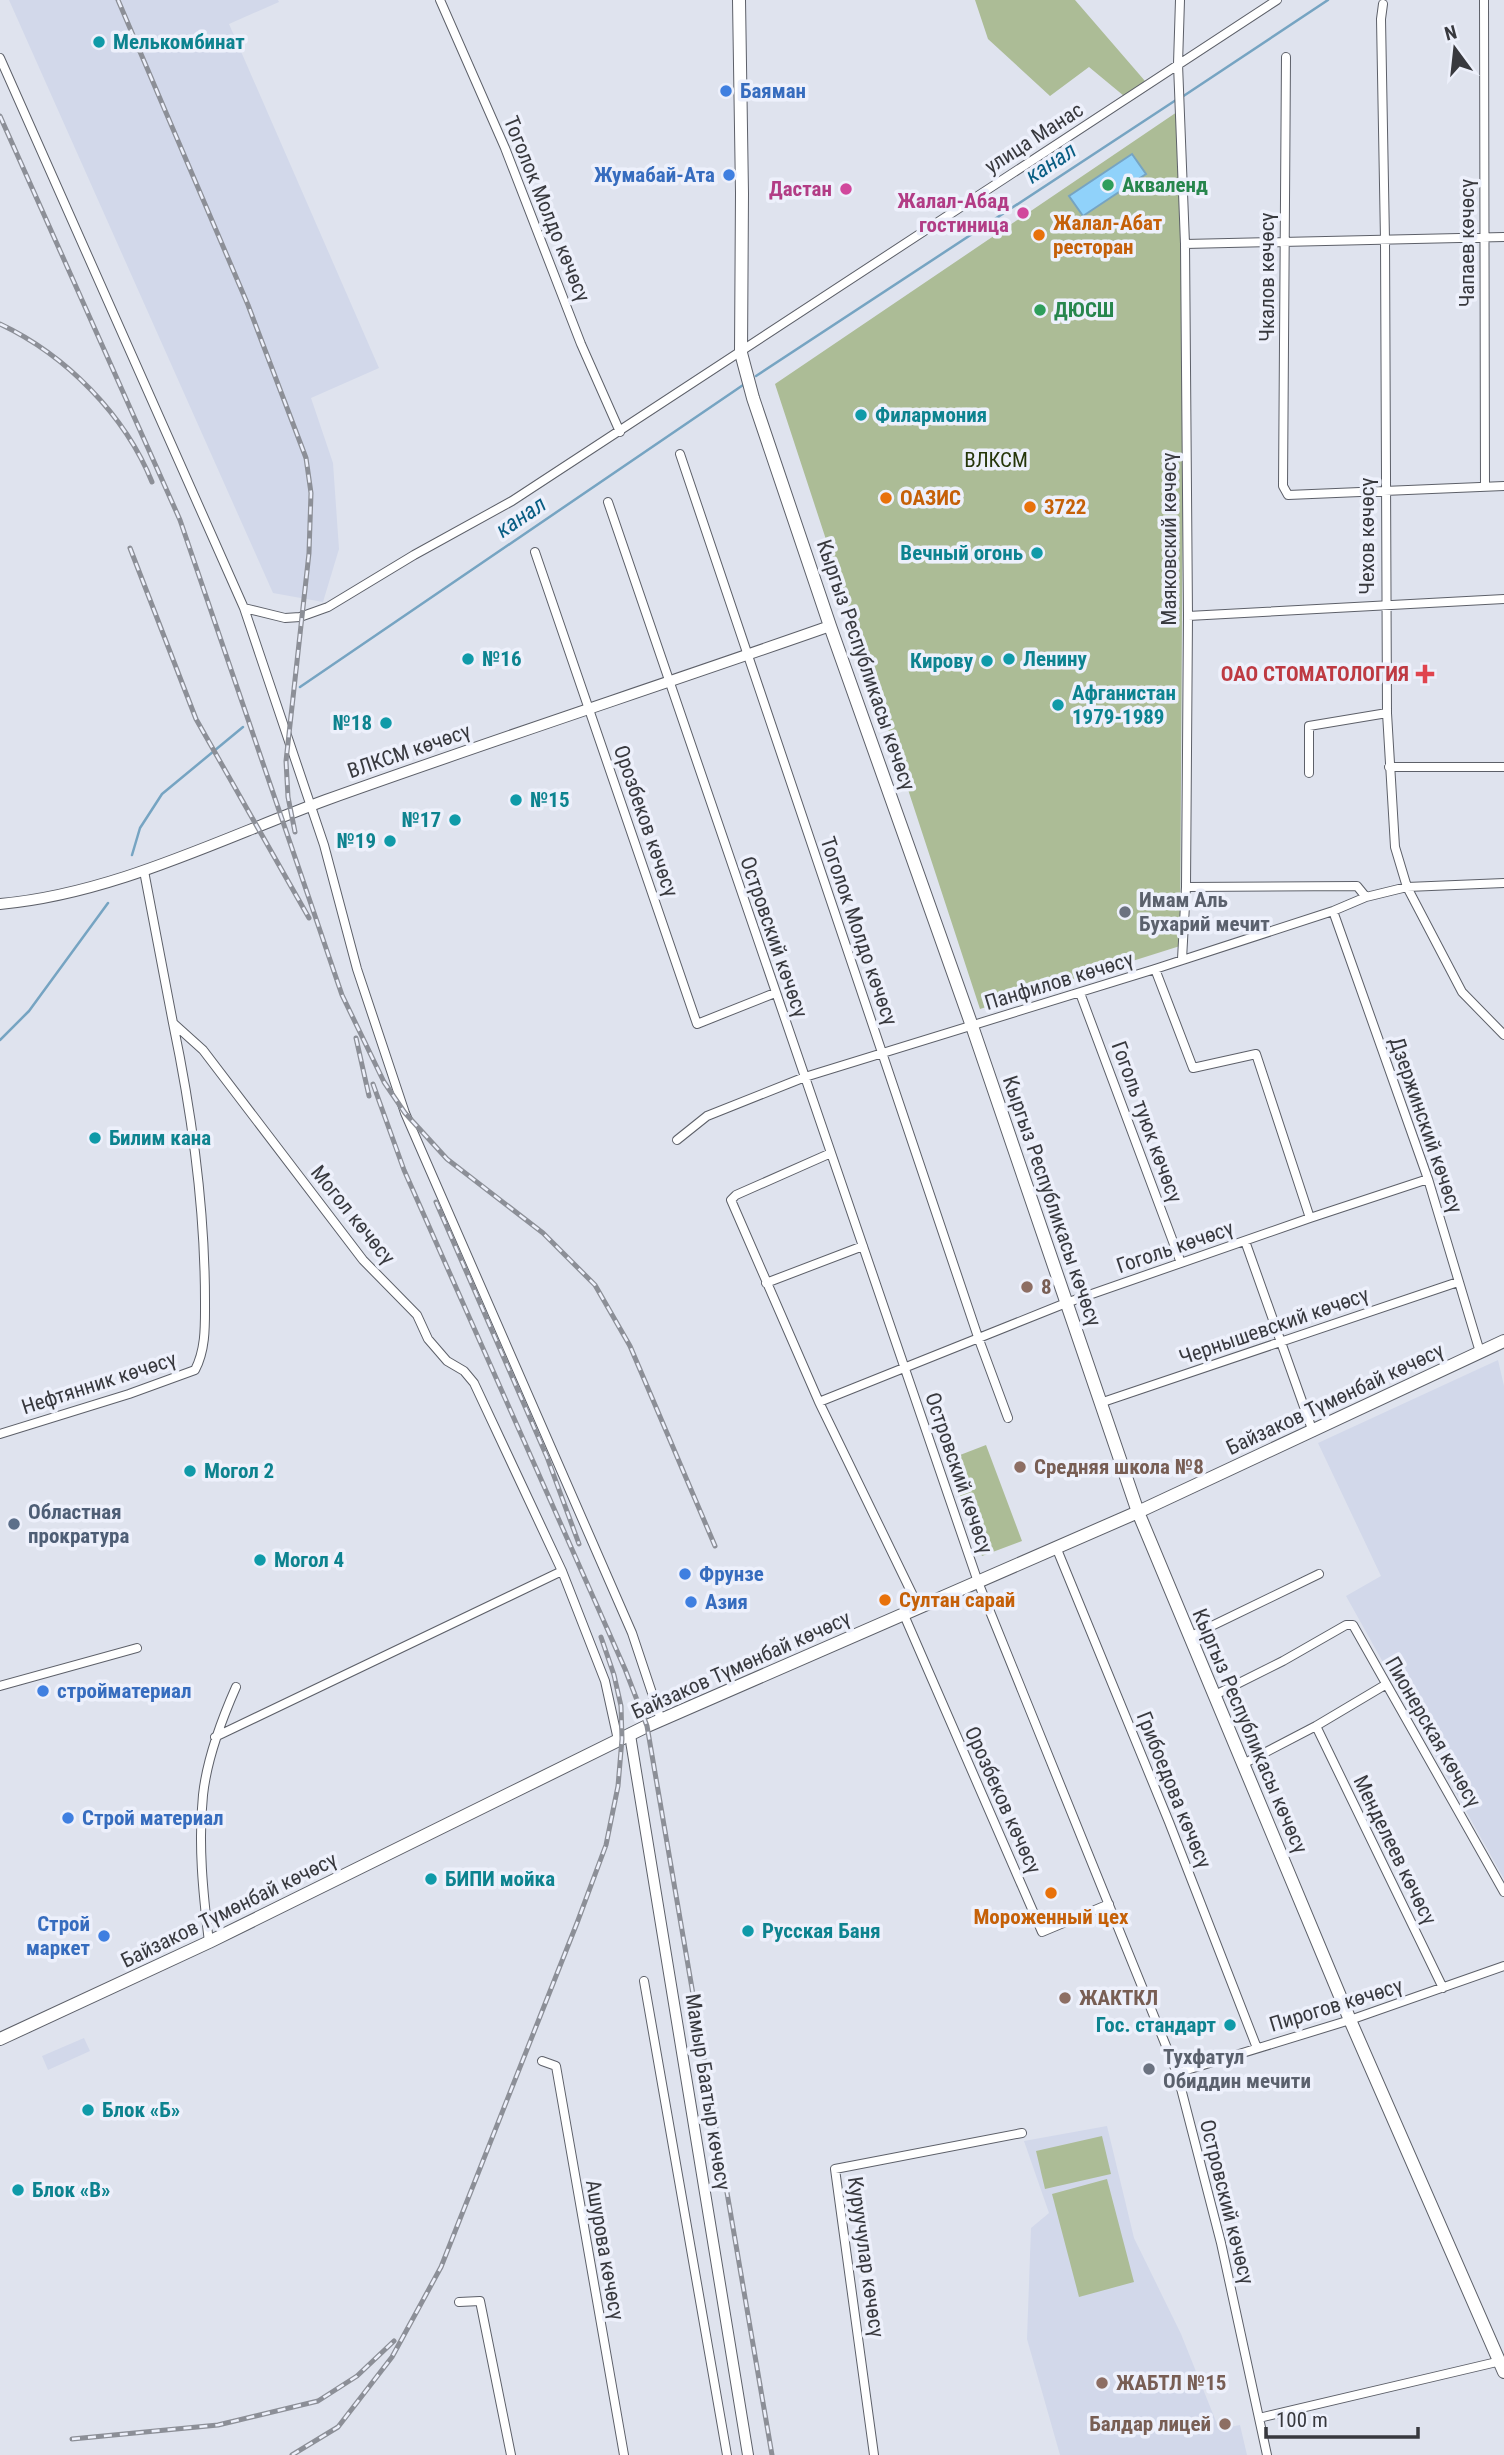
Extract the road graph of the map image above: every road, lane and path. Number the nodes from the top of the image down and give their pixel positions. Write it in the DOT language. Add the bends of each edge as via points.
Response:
graph roads {
  1 [pos="440,0"];
  2 [pos="739,0"];
  3 [pos="1180,0"];
  4 [pos="1277,0"];
  5 [pos="1484,0"];
  6 [pos="1383,4"];
  7 [pos="1286,57"];
  8 [pos="0,58"];
  9 [pos="1178,64"];
  10 [pos="1485,237"];
  11 [pos="1504,237"];
  12 [pos="1385,240"];
  13 [pos="1284,243"];
  14 [pos="1185,244"];
  15 [pos="741,353"];
  16 [pos="620,432"];
  17 [pos="680,454"];
  18 [pos="1485,486"];
  19 [pos="1504,486"];
  20 [pos="1384,490"];
  21 [pos="608,502"];
  22 [pos="535,552"];
  23 [pos="1504,598"];
  24 [pos="1385,606"];
  25 [pos="244,608"];
  26 [pos="1188,616"];
  27 [pos="830,626"];
  28 [pos="748,655"];
  29 [pos="669,682"];
  30 [pos="589,708"];
  31 [pos="1387,713"];
  32 [pos="1389,767"];
  33 [pos="1504,767"];
  34 [pos="1309,774"];
  35 [pos="311,806"];
  36 [pos="144,871"];
  37 [pos="1504,883"];
  38 [pos="1186,887"];
  39 [pos="1407,887"];
  40 [pos="1366,897"];
  41 [pos="0,904"];
  42 [pos="1333,911"];
  43 [pos="1182,959"];
  44 [pos="1155,969"];
  45 [pos="775,993"];
  46 [pos="1080,993"];
  47 [pos="173,1023"];
  48 [pos="972,1026"];
  49 [pos="1504,1035"];
  50 [pos="882,1052"];
  51 [pos="805,1077"];
  52 [pos="677,1140"];
  53 [pos="831,1153"];
  54 [pos="1428,1179"];
  55 [pos="1310,1217"];
  56 [pos="1245,1241"];
  57 [pos="863,1246"];
  58 [pos="1181,1263"];
  59 [pos="1458,1282"];
  60 [pos="766,1283"];
  61 [pos="1066,1303"];
  62 [pos="978,1337"];
  63 [pos="1504,1341"];
  64 [pos="1280,1343"];
  65 [pos="1480,1352"];
  66 [pos="904,1367"];
  67 [pos="819,1402"];
  68 [pos="1100,1403"];
  69 [pos="1008,1418"];
  70 [pos="1313,1432"];
  71 [pos="0,1434"];
  72 [pos="1138,1512"];
  73 [pos="1056,1547"];
  74 [pos="562,1571"];
  75 [pos="1319,1574"];
  76 [pos="978,1581"];
  77 [pos="919,1608"];
  78 [pos="904,1615"];
  79 [pos="1191,1636"];
  80 [pos="137,1648"];
  81 [pos="1385,1685"];
  82 [pos="0,1686"];
  83 [pos="236,1687"];
  84 [pos="1216,1695"];
  85 [pos="661,1720"];
  86 [pos="1316,1726"];
  87 [pos="215,1737"];
  88 [pos="624,1738"];
  89 [pos="1243,1764"];
  90 [pos="1504,1892"];
  91 [pos="1109,1904"];
  92 [pos="209,1942"];
  93 [pos="1504,1966"];
  94 [pos="644,1981"];
  95 [pos="1443,1989"];
  96 [pos="1350,2020"];
  97 [pos="0,2039"];
  98 [pos="1257,2048"];
  99 [pos="541,2061"];
  100 [pos="1177,2073"];
  101 [pos="1022,2133"];
  102 [pos="459,2302"];
  103 [pos="1503,2364"];
  104 [pos="1259,2418"];
  105 [pos="510,2455"];
  106 [pos="624,2455"];
  107 [pos="727,2455"];
  108 [pos="748,2455"];
  109 [pos="874,2455"];
  110 [pos="1267,2455"];
  1 -- 16 [label="street, Тоголок Молдо көчөсү"];
  2 -- 15 [label="main road, Кыргыз Республикасы көчөсү"];
  3 -- 9 [label="street"];
  4 -- 9 [label="street, улица Манас"];
  5 -- 10 [label="street, Чапаев көчөсү"];
  6 -- 12 [label="street, Чехов көчөсү"];
  7 -- 13 [label="street, Чкалов көчөсү"];
  8 -- 25 [label="street"];
  9 -- 14 [label="street, Маяковский көчөсү"];
  9 -- 15 [label="street, улица Манас"];
  10 -- 11 [label="street"];
  10 -- 12 [label="street"];
  10 -- 18 [label="street, Чапаев көчөсү"];
  12 -- 13 [label="street"];
  12 -- 20 [label="street, Чехов көчөсү"];
  13 -- 14 [label="street"];
  13 -- 20 [label="street, Чкалов көчөсү" via="1283,486 1288,495"];
  14 -- 26 [label="street, Маяковский көчөсү"];
  15 -- 16 [label="street, улица Манас"];
  15 -- 27 [label="main road, Кыргыз Республикасы көчөсү"];
  16 -- 25 [label="street, улица Манас" via="512,501 328,607 285,618"];
  17 -- 28 [label="street, Тоголок Молдо көчөсү"];
  18 -- 19 [label="street"];
  18 -- 20 [label="street"];
  20 -- 24 [label="street, Чехов көчөсү"];
  21 -- 29 [label="street, Островский көчөсү"];
  22 -- 30 [label="street, Орозбеков көчөсү"];
  23 -- 24 [label="street"];
  24 -- 26 [label="street"];
  24 -- 31 [label="street, Чехов көчөсү"];
  25 -- 35 [label="street"];
  26 -- 38 [label="street, Маяковский көчөсү"];
  27 -- 28 [label="street, ВЛКСМ көчөсү"];
  27 -- 48 [label="main road, Кыргыз Республикасы көчөсү"];
  28 -- 29 [label="street, ВЛКСМ көчөсү"];
  28 -- 50 [label="street, Тоголок Молдо көчөсү"];
  29 -- 30 [label="street, ВЛКСМ көчөсү"];
  29 -- 45 [label="street, Островский көчөсү"];
  30 -- 35 [label="street, ВЛКСМ көчөсү"];
  30 -- 45 [label="street, Орозбеков көчөсү" via="697,1024"];
  31 -- 32 [label="street, Чехов көчөсү"];
  31 -- 34 [label="street" via="1309,726"];
  32 -- 33 [label="street"];
  32 -- 39 [label="street, Чехов көчөсү" via="1395,847"];
  35 -- 36 [label="street, ВЛКСМ көчөсү"];
  35 -- 85 [label="street" via="357,969 405,1113 632,1633"];
  36 -- 41 [label="street, ВЛКСМ көчөсү" via="29,901"];
  36 -- 47 [label="street"];
  37 -- 39 [label="street, Панфилов көчөсү"];
  38 -- 40 [label="street" via="1357,886"];
  38 -- 43 [label="street, Маяковский көчөсү"];
  39 -- 40 [label="street, Панфилов көчөсү"];
  39 -- 49 [label="street, Чехов көчөсү" via="1462,992"];
  40 -- 42 [label="street, Панфилов көчөсү"];
  42 -- 43 [label="street, Панфилов көчөсү"];
  42 -- 54 [label="street, Дзержинский көчөсү"];
  43 -- 44 [label="street, Панфилов көчөсү"];
  44 -- 46 [label="street, Панфилов көчөсү"];
  44 -- 55 [label="street" via="1193,1068 1256,1054"];
  45 -- 51 [label="street, Островский көчөсү"];
  46 -- 48 [label="street, Панфилов көчөсү"];
  46 -- 58 [label="street, Гоголь туюк көчөсү"];
  47 -- 71 [label="street, Нефтянник көчөсү" via="195,1159 206,1271 201,1358 195,1370"];
  47 -- 74 [label="street, Могол көчөсү" via="203,1050 363,1261 417,1315 428,1339 474,1383"];
  48 -- 50 [label="street, Панфилов көчөсү"];
  48 -- 61 [label="main road, Кыргыз Республикасы көчөсү"];
  50 -- 51 [label="street, Панфилов көчөсү"];
  50 -- 62 [label="street, Тоголок Молдо көчөсү"];
  51 -- 52 [label="street, Панфилов көчөсү" via="707,1116"];
  51 -- 53 [label="street, Островский көчөсү"];
  53 -- 57 [label="street, Островский көчөсү"];
  53 -- 60 [label="street" via="731,1200"];
  54 -- 55 [label="street, Гоголь көчөсү"];
  54 -- 59 [label="street, Дзержинский көчөсү"];
  55 -- 56 [label="street, Гоголь көчөсү"];
  56 -- 58 [label="street, Гоголь көчөсү"];
  56 -- 64 [label="street"];
  57 -- 60 [label="street"];
  57 -- 66 [label="street, Островский көчөсү"];
  58 -- 61 [label="street, Гоголь көчөсү"];
  59 -- 64 [label="street, Чернышевский көчөсү"];
  59 -- 65 [label="street, Дзержинский көчөсү"];
  60 -- 67 [label="street"];
  61 -- 62 [label="street, Гоголь көчөсү"];
  61 -- 68 [label="main road, Кыргыз Республикасы көчөсү"];
  62 -- 66 [label="street, Гоголь көчөсү"];
  62 -- 69 [label="street, Тоголок Молдо көчөсү"];
  63 -- 65 [label="main road, Байзаков Түмөнбай көчөсү"];
  64 -- 68 [label="street, Чернышевский көчөсү"];
  64 -- 70 [label="street"];
  65 -- 70 [label="main road, Байзаков Түмөнбай көчөсү"];
  66 -- 67 [label="street, Гоголь көчөсү"];
  66 -- 76 [label="street, Островский көчөсү"];
  67 -- 77 [label="street"];
  68 -- 72 [label="main road, Кыргыз Республикасы көчөсү"];
  70 -- 72 [label="main road, Байзаков Түмөнбай көчөсү"];
  72 -- 73 [label="main road, Байзаков Түмөнбай көчөсү"];
  72 -- 79 [label="main road, Кыргыз Республикасы көчөсү"];
  73 -- 76 [label="main road, Байзаков Түмөнбай көчөсү"];
  73 -- 98 [label="street, Грибоедова көчөсү"];
  74 -- 87 [label="street"];
  74 -- 88 [label="street, Могол көчөсү"];
  75 -- 79 [label="street"];
  76 -- 77 [label="main road, Байзаков Түмөнбай көчөсү"];
  76 -- 91 [label="street, Островский көчөсү"];
  77 -- 78 [label="main road, Байзаков Түмөнбай көчөсү"];
  78 -- 85 [label="main road, Байзаков Түмөнбай көчөсү"];
  78 -- 91 [label="street, Орозбеков көчөсү" via="1042,1932"];
  79 -- 84 [label="main road, Кыргыз Республикасы көчөсү"];
  80 -- 82 [label="street"];
  81 -- 84 [label="street, Пионерская көчөсү" via="1353,1625 1346,1625"];
  81 -- 86 [label="street"];
  81 -- 90 [label="street, Пионерская көчөсү"];
  83 -- 87 [label="street"];
  84 -- 89 [label="main road, Кыргыз Республикасы көчөсү"];
  85 -- 88 [label="main road, Байзаков Түмөнбай көчөсү"];
  86 -- 89 [label="street"];
  86 -- 95 [label="street, Менделеев көчөсү"];
  87 -- 92 [label="street" via="203,1794 201,1876"];
  88 -- 92 [label="main road, Байзаков Түмөнбай көчөсү"];
  88 -- 108 [label="street, Мамыр Баатыр көчөсү"];
  89 -- 96 [label="main road, Кыргыз Республикасы көчөсү"];
  91 -- 100 [label="street, Островский көчөсү"];
  92 -- 97 [label="main road, Байзаков Түмөнбай көчөсү"];
  93 -- 95 [label="street, Пирогов көчөсү"];
  94 -- 107 [label="street"];
  95 -- 96 [label="street, Пирогов көчөсү"];
  96 -- 98 [label="street, Пирогов көчөсү"];
  96 -- 103 [label="main road, Кыргыз Республикасы көчөсү"];
  98 -- 100 [label="street, Пирогов көчөсү"];
  99 -- 106 [label="street, Ашурова көчөсү" via="555,2066"];
  100 -- 104 [label="street, Островский көчөсү"];
  101 -- 109 [label="street, Куруучулар көчөсү" via="835,2169"];
  102 -- 105 [label="street" via="480,2301"];
  103 -- 104 [label="street"];
  104 -- 110 [label="street, Островский көчөсү"];
}
